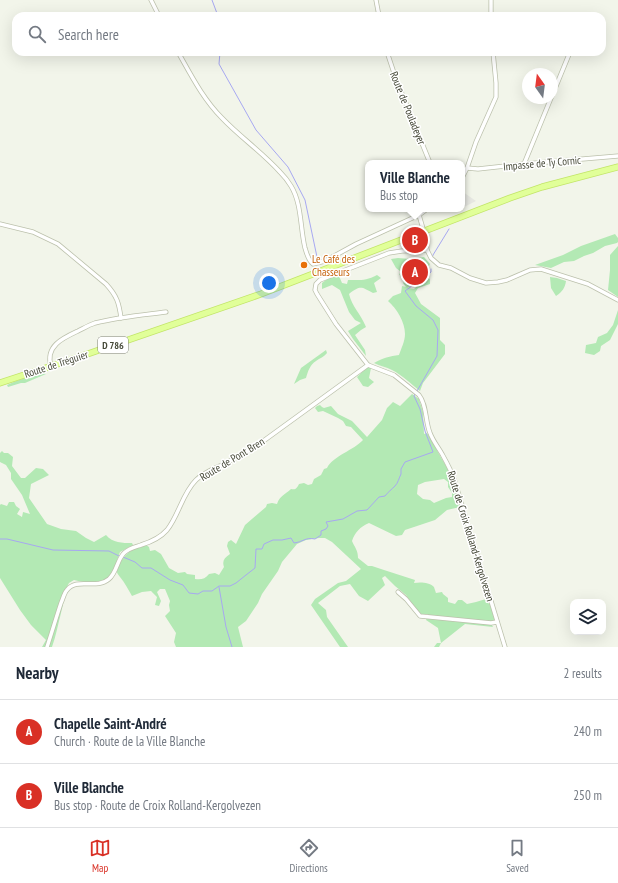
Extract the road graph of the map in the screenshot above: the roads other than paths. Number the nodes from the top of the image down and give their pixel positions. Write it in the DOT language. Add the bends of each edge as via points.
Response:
graph roads {
  1 [pos="151,0"];
  2 [pos="376,0"];
  3 [pos="491,0"];
  4 [pos="157,12"];
  5 [pos="378,12"];
  6 [pos="491,12"];
  7 [pos="180,56"];
  8 [pos="388,56"];
  9 [pos="494,56"];
  10 [pos="568,56"];
  11 [pos="558,82"];
  12 [pos="549,104"];
  13 [pos="618,156"];
  14 [pos="429,160"];
  15 [pos="524,164"];
  16 [pos="618,167"];
  17 [pos="467,168"];
  18 [pos="465,172"];
  19 [pos="423,212"];
  20 [pos="419,215"];
  21 [pos="0,224"];
  22 [pos="424,232"];
  23 [pos="376,250"];
  24 [pos="427,250"];
  25 [pos="393,252"];
  26 [pos="618,300"];
  27 [pos="166,312"];
  28 [pos="121,318"];
  29 [pos="368,365"];
  30 [pos="51,366"];
  31 [pos="0,382"];
  32 [pos="398,592"];
  33 [pos="497,622"];
  34 [pos="47,647"];
  35 [pos="505,647"];
  1 -- 4 [label="street"];
  2 -- 5 [label="street"];
  3 -- 6 [label="street"];
  7 -- 20 [label="street" via="199,89 221,117 268,159 291,186 297,199 307,256 312,264 325,262 356,244"];
  8 -- 14 [label="street, Route de Pouladeyer"];
  9 -- 17 [label="street" via="496,97"];
  10 -- 11 [label="street"];
  12 -- 15 [label="street"];
  13 -- 15 [label="street, Impasse de Ty Cornic"];
  15 -- 17 [label="street, Impasse de Ty Cornic"];
  16 -- 22 [label="main road, D 786" via="542,187"];
  17 -- 18 [label="street"];
  19 -- 20 [label="street"];
  20 -- 22 [label="street"];
  21 -- 28 [label="street" via="33,232 58,244 113,291"];
  22 -- 23 [label="main road, D 786"];
  22 -- 24 [label="street"];
  23 -- 25 [label="street"];
  23 -- 30 [label="main road, Route de Tréguier / D 786" via="261,294"];
  24 -- 25 [label="street"];
  24 -- 26 [label="street" via="437,264 481,282 502,282 530,270 541,269 588,284"];
  25 -- 29 [label="street" via="325,278 317,282 315,287 336,324"];
  27 -- 28 [label="street"];
  28 -- 30 [label="street" via="94,324 61,340 53,347 49,359"];
  29 -- 33 [label="street, Route de Croix Rolland-Kergolvezen" via="394,375 422,398 432,437 454,480"];
  29 -- 34 [label="street, Route de Pont Bren" via="262,442 195,481 168,529 156,539 125,552 114,573 106,581 70,587 66,591"];
  30 -- 31 [label="main road, Route de Tréguier / D 786"];
  32 -- 33 [label="street" via="420,616"];
  33 -- 35 [label="street, Route de Croix Rolland-Kergolvezen"];
}
